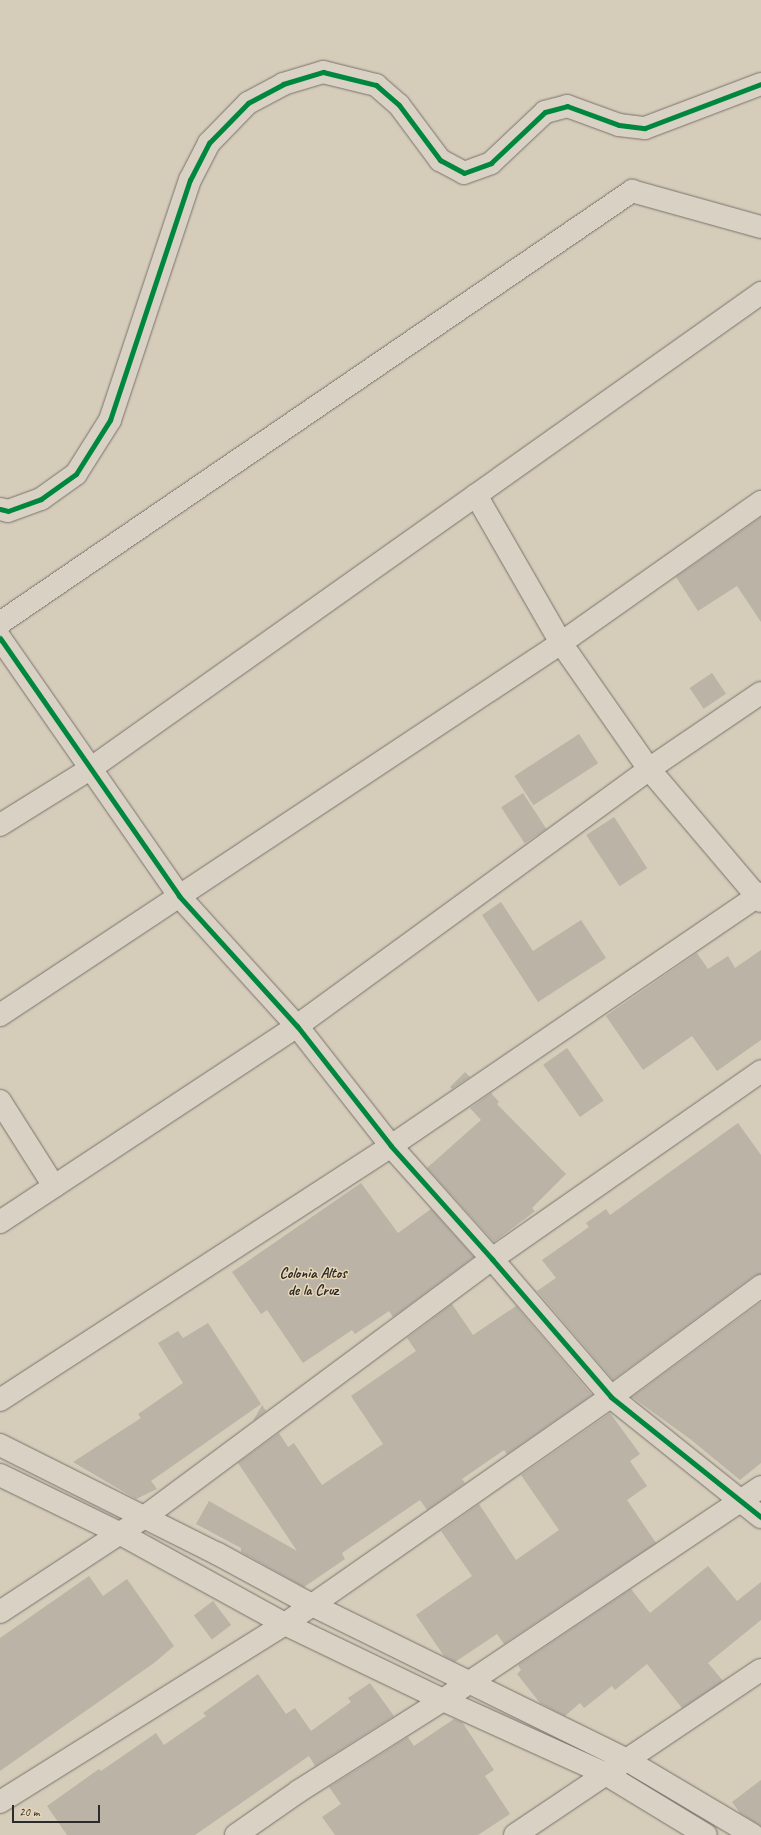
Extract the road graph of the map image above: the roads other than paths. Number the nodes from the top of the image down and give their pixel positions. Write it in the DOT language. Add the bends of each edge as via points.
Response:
graph roads {
  1 [pos="761,84"];
  2 [pos="761,227"];
  3 [pos="761,293"];
  4 [pos="476,495"];
  5 [pos="761,502"];
  6 [pos="0,509"];
  7 [pos="0,623"];
  8 [pos="0,638"];
  9 [pos="561,643"];
  10 [pos="761,693"];
  11 [pos="90,769"];
  12 [pos="649,769"];
  13 [pos="0,825"];
  14 [pos="179,896"];
  15 [pos="759,897"];
  16 [pos="0,1015"];
  17 [pos="296,1026"];
  18 [pos="761,1071"];
  19 [pos="0,1101"];
  20 [pos="391,1146"];
  21 [pos="54,1186"];
  22 [pos="0,1222"];
  23 [pos="492,1258"];
  24 [pos="761,1286"];
  25 [pos="611,1397"];
  26 [pos="0,1400"];
  27 [pos="0,1445"];
  28 [pos="0,1475"];
  29 [pos="761,1487"];
  30 [pos="740,1503"];
  31 [pos="761,1517"];
  32 [pos="143,1518"];
  33 [pos="121,1534"];
  34 [pos="312,1605"];
  35 [pos="0,1612"];
  36 [pos="285,1624"];
  37 [pos="761,1670"];
  38 [pos="471,1682"];
  39 [pos="443,1700"];
  40 [pos="625,1759"];
  41 [pos="604,1773"];
  42 [pos="0,1802"];
  43 [pos="236,1835"];
  44 [pos="516,1835"];
  45 [pos="706,1835"];
  46 [pos="753,1835"];
  1 -- 6 [label="street" via="645,128 619,125 567,106 545,112 491,163 464,173 440,160 398,105 376,86 323,72 283,84 248,103 210,143 190,180 110,420 76,474 41,499 8,511"];
  2 -- 7 [label="street" via="632,191"];
  3 -- 4 [label="street"];
  4 -- 9 [label="street"];
  4 -- 11 [label="street"];
  5 -- 9 [label="street"];
  8 -- 11 [label="street"];
  9 -- 12 [label="street"];
  9 -- 14 [label="street"];
  10 -- 12 [label="street"];
  11 -- 13 [label="street"];
  11 -- 14 [label="street"];
  12 -- 15 [label="street"];
  12 -- 17 [label="street"];
  14 -- 16 [label="street"];
  14 -- 17 [label="street"];
  15 -- 20 [label="street"];
  17 -- 20 [label="street"];
  17 -- 21 [label="street"];
  18 -- 23 [label="street"];
  19 -- 21 [label="street"];
  20 -- 23 [label="street"];
  20 -- 26 [label="street"];
  21 -- 22 [label="street"];
  23 -- 25 [label="street"];
  23 -- 32 [label="street"];
  24 -- 25 [label="street"];
  25 -- 30 [label="street"];
  25 -- 34 [label="street"];
  27 -- 32 [label="street"];
  28 -- 33 [label="street"];
  29 -- 30 [label="street"];
  30 -- 31 [label="street"];
  30 -- 38 [label="street"];
  32 -- 33 [label="street"];
  32 -- 34 [label="street"];
  33 -- 35 [label="street"];
  33 -- 36 [label="street"];
  34 -- 36 [label="street"];
  34 -- 38 [label="street"];
  36 -- 39 [label="street"];
  36 -- 42 [label="street"];
  37 -- 40 [label="street"];
  38 -- 39 [label="street"];
  38 -- 40 [label="street"];
  39 -- 41 [label="street"];
  39 -- 43 [label="street" via="299,1791"];
  40 -- 41 [label="street"];
  40 -- 46 [label="street"];
  41 -- 44 [label="street"];
  41 -- 45 [label="street"];
}
